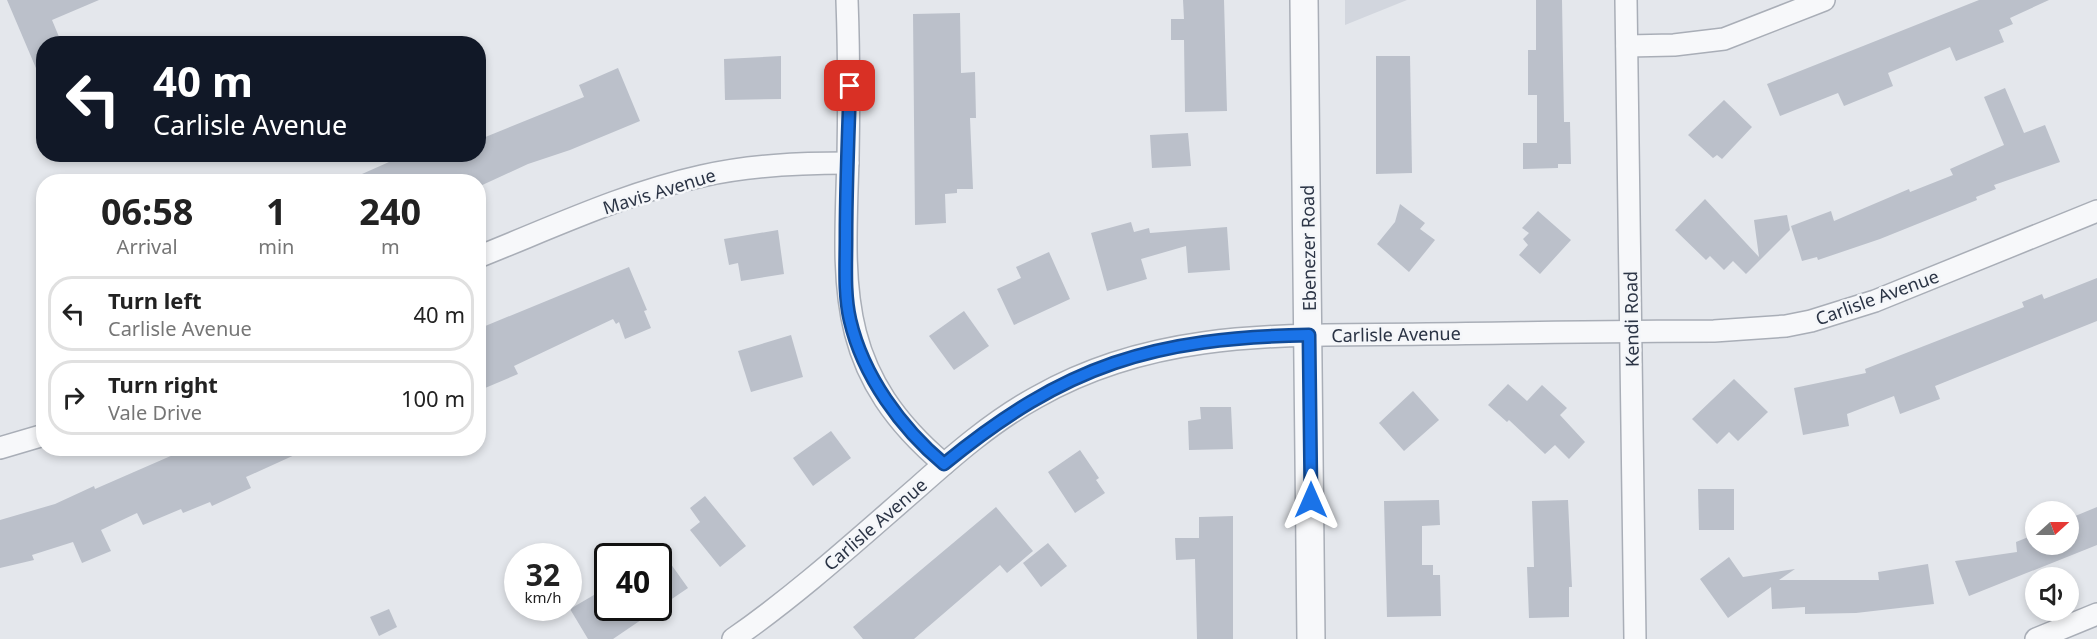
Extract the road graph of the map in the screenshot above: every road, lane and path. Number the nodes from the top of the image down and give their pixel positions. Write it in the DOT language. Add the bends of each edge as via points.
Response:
graph roads {
  1 [pos="847,0"];
  2 [pos="1304,0"];
  3 [pos="1626,0"];
  4 [pos="1824,0"];
  5 [pos="1627,46"];
  6 [pos="848,163"];
  7 [pos="2097,211"];
  8 [pos="486,254"];
  9 [pos="1631,331"];
  10 [pos="1309,335"];
  11 [pos="36,437"];
  12 [pos="0,448"];
  13 [pos="944,464"];
  14 [pos="2097,614"];
  15 [pos="733,639"];
  16 [pos="1311,639"];
  17 [pos="1635,639"];
  18 [pos="2036,639"];
  1 -- 6 [label="street"];
  2 -- 10 [label="street, Ebenezer Road"];
  3 -- 5 [label="street, Kendi Road"];
  4 -- 5 [label="street" via="1724,39"];
  5 -- 9 [label="street, Kendi Road"];
  6 -- 8 [label="street, Mavis Avenue" via="788,164 702,176 614,203"];
  6 -- 13 [label="street" via="850,320 869,371 894,411 923,447"];
  7 -- 9 [label="street, Carlisle Avenue" via="1875,301 1811,321 1714,331"];
  9 -- 10 [label="street, Carlisle Avenue"];
  9 -- 17 [label="street, Kendi Road"];
  10 -- 13 [label="street, Carlisle Avenue" via="1239,337 1122,359 1036,397"];
  10 -- 16 [label="street, Ebenezer Road"];
  11 -- 12 [label="street"];
  13 -- 15 [label="street, Carlisle Avenue" via="790,597"];
  14 -- 18 [label="street"];
}
